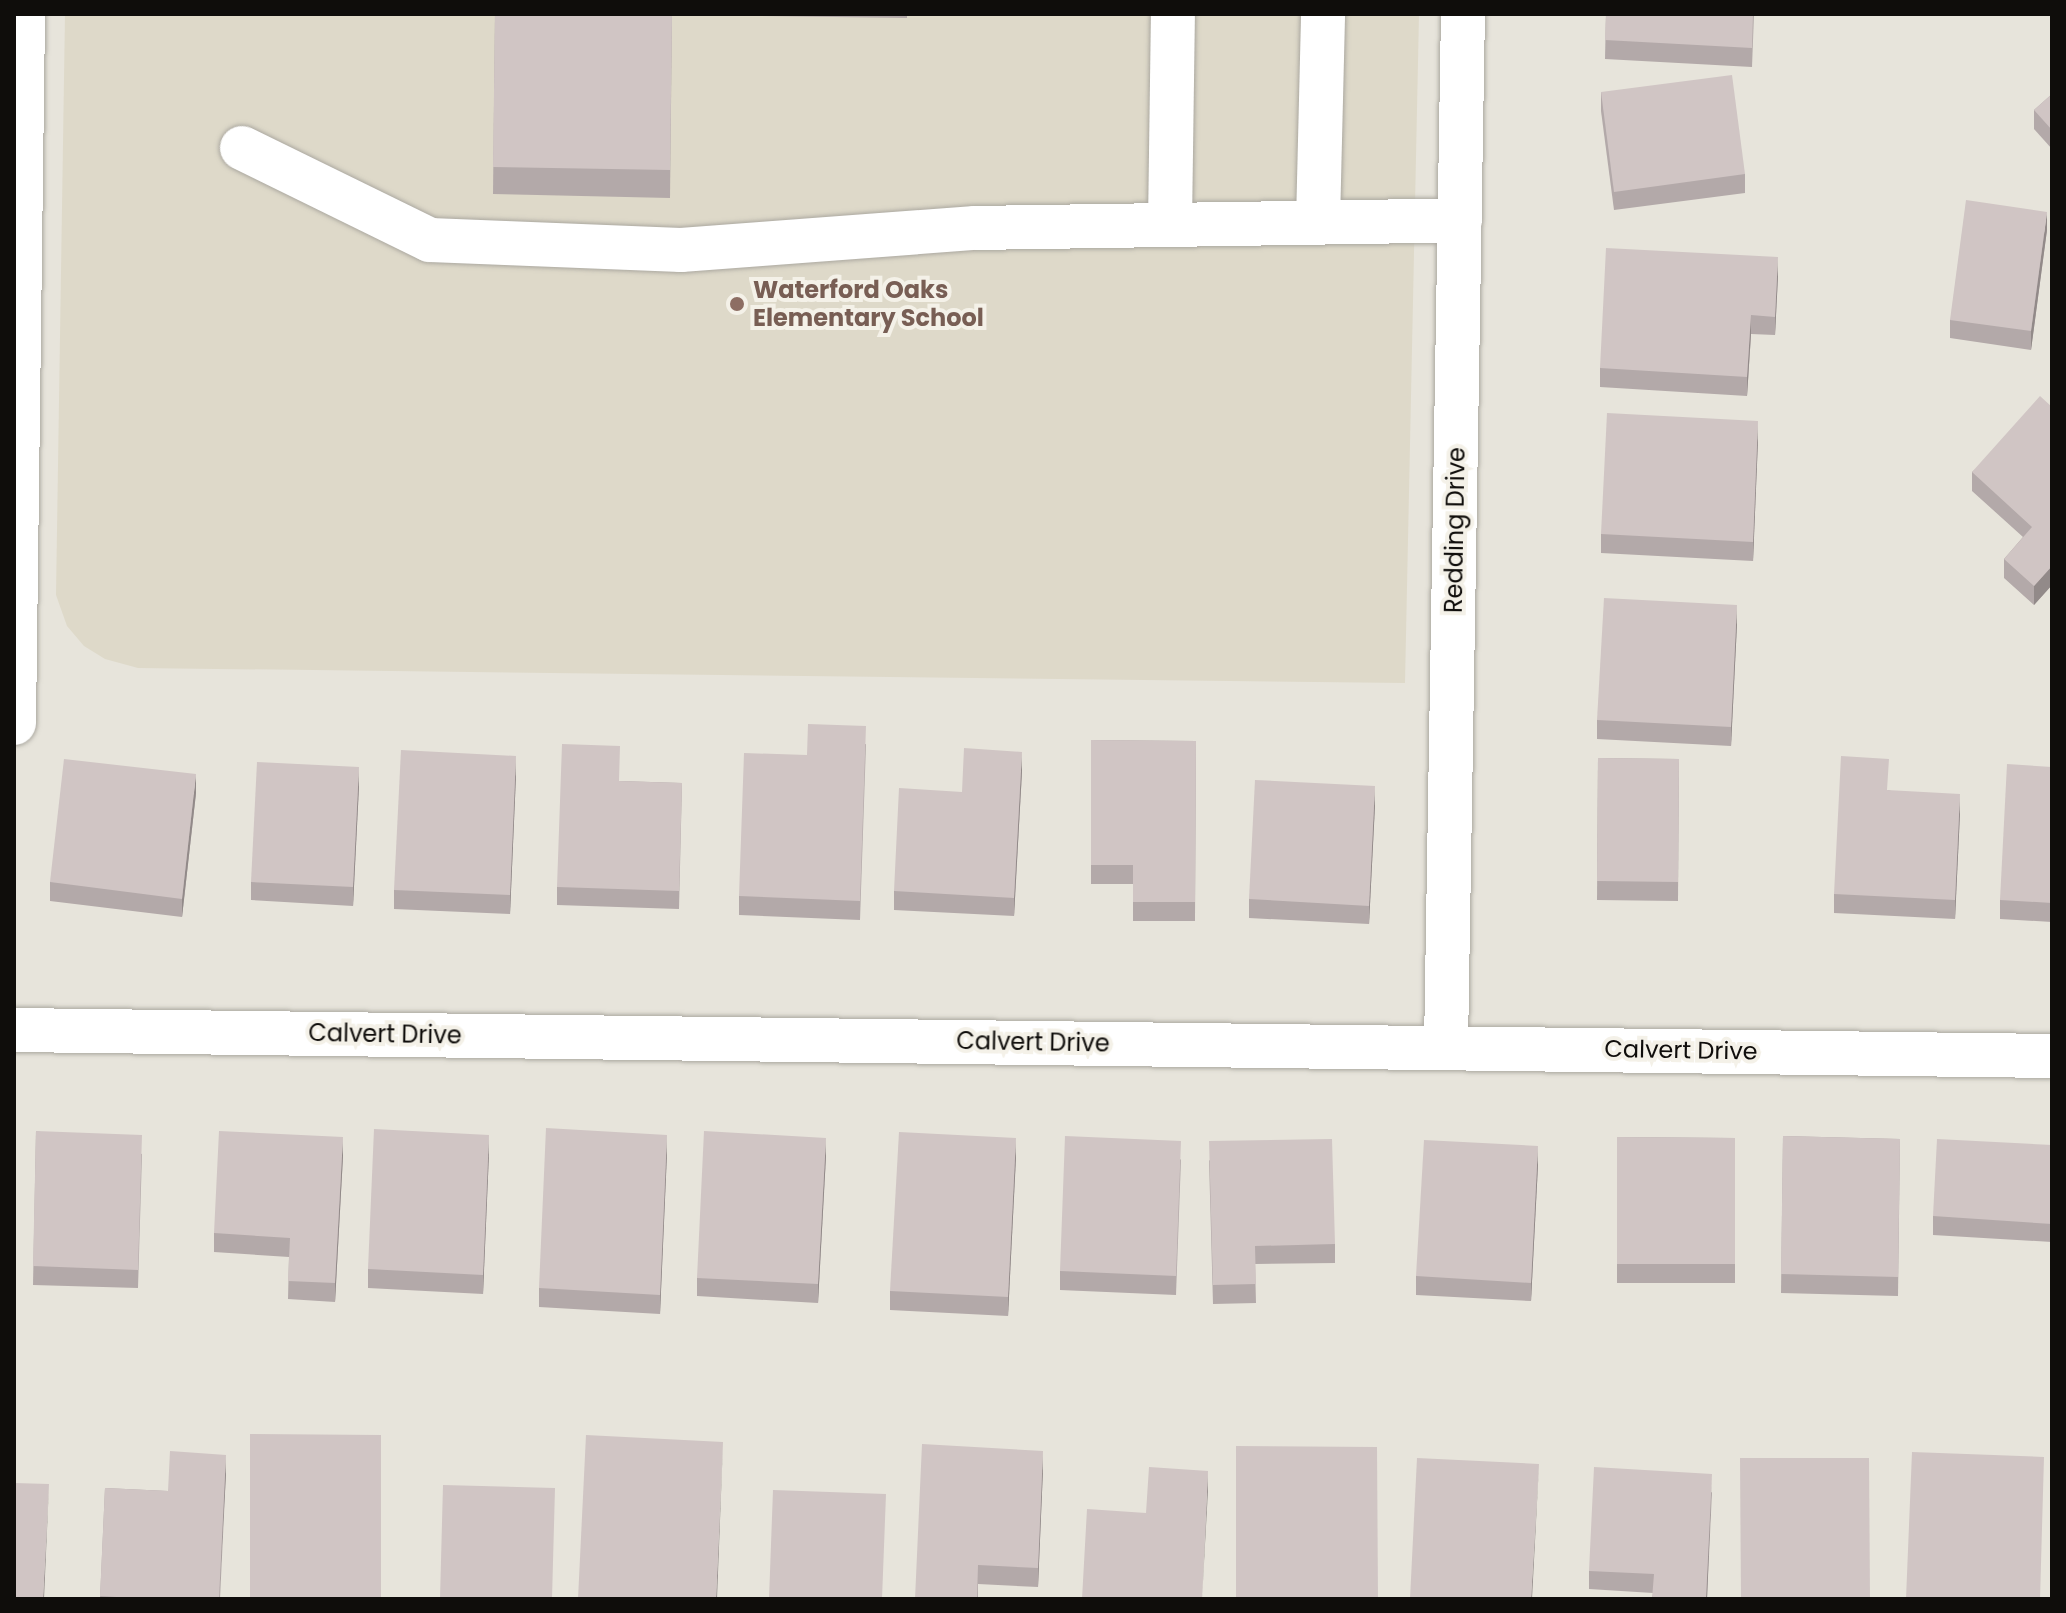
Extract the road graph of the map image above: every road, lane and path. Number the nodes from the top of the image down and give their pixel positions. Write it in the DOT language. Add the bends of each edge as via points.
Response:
graph roads {
  1 [pos="23,14"];
  2 [pos="1173,14"];
  3 [pos="1323,14"];
  4 [pos="1463,14"];
  5 [pos="242,148"];
  6 [pos="1460,220"];
  7 [pos="1318,222"];
  8 [pos="1170,224"];
  9 [pos="14,723"];
  10 [pos="14,1030"];
  11 [pos="1446,1047"];
  12 [pos="2052,1056"];
  1 -- 9 [label="street"];
  2 -- 8 [label="street"];
  3 -- 7 [label="street"];
  4 -- 6 [label="street, Redding Drive"];
  5 -- 8 [label="street" via="430,240 681,250 975,228"];
  6 -- 7 [label="street"];
  6 -- 11 [label="street, Redding Drive"];
  7 -- 8 [label="street"];
  10 -- 11 [label="street, Calvert Drive"];
  11 -- 12 [label="street, Calvert Drive"];
}
